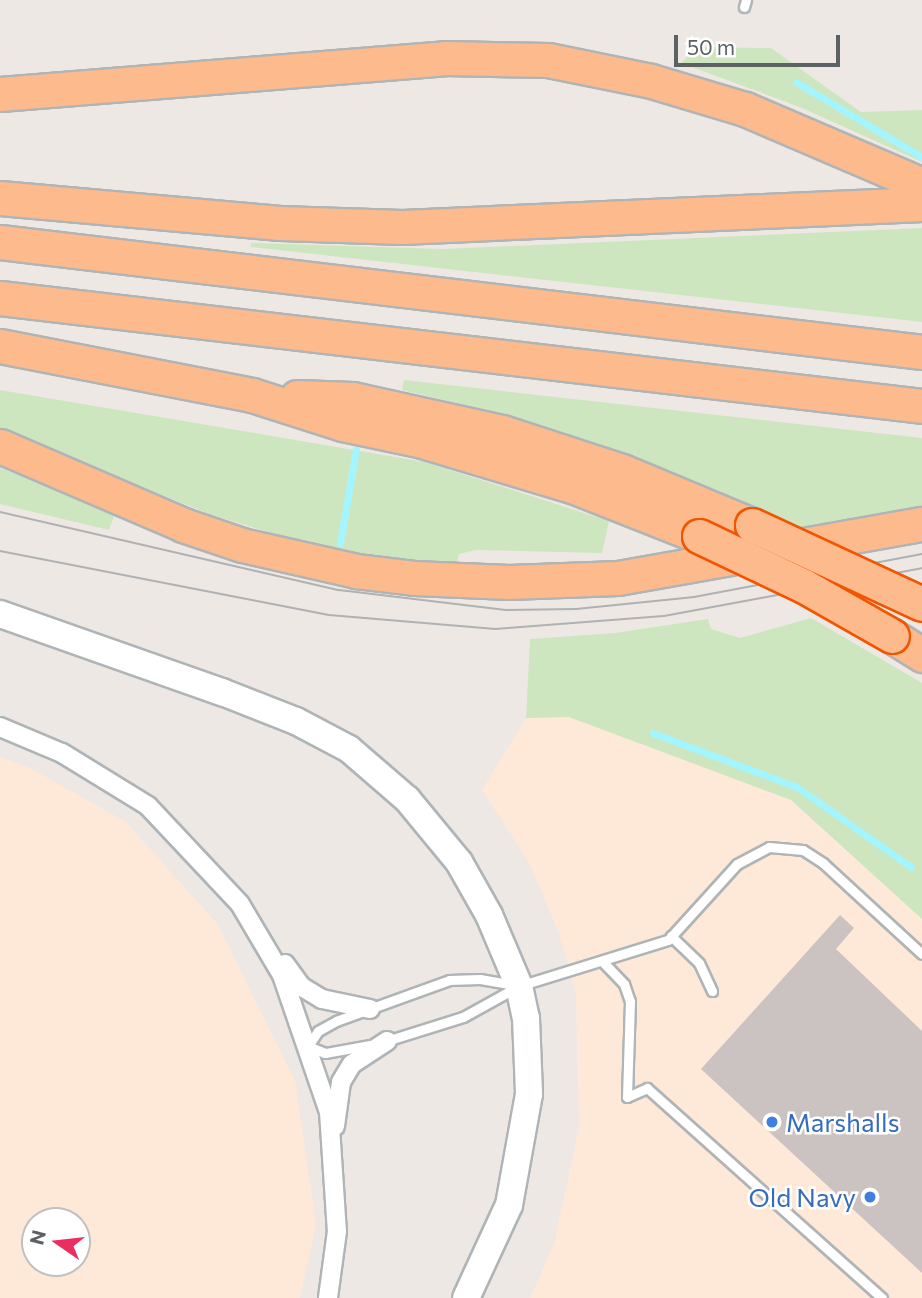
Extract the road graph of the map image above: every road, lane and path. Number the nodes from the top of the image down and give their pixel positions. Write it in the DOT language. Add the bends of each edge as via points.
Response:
graph roads {
  1 [pos="0,94"];
  2 [pos="922,185"];
  3 [pos="0,198"];
  4 [pos="922,204"];
  5 [pos="0,243"];
  6 [pos="0,299"];
  7 [pos="0,346"];
  8 [pos="922,352"];
  9 [pos="253,396"];
  10 [pos="922,406"];
  11 [pos="0,446"];
  12 [pos="922,524"];
  13 [pos="922,604"];
  14 [pos="0,614"];
  15 [pos="922,655"];
  16 [pos="0,727"];
  17 [pos="671,936"];
  18 [pos="269,952"];
  19 [pos="922,954"];
  20 [pos="602,961"];
  21 [pos="519,986"];
  22 [pos="712,991"];
  23 [pos="370,1009"];
  24 [pos="387,1041"];
  25 [pos="308,1046"];
  26 [pos="331,1139"];
  27 [pos="328,1298"];
  28 [pos="466,1298"];
  29 [pos="883,1298"];
  1 -- 2 [label="highway" via="445,58 548,60 651,81 745,109"];
  3 -- 4 [label="highway" via="370,227 510,225"];
  5 -- 8 [label="highway"];
  6 -- 10 [label="highway"];
  7 -- 9 [label="highway"];
  9 -- 13 [label="highway, bridge" via="353,399 502,432 622,471"];
  9 -- 15 [label="highway, bridge" via="343,424 503,463 627,505 804,586"];
  11 -- 12 [label="highway" via="183,525 242,545 356,571 414,578 509,582 618,578"];
  14 -- 21 [label="main road" via="222,692 296,721 349,749 407,799 459,862 489,915"];
  16 -- 18 [label="street" via="61,753 148,806 240,904"];
  17 -- 19 [label="lane" via="737,864 761,849 787,846 822,863"];
  17 -- 20 [label="lane"];
  17 -- 22 [label="lane" via="699,963"];
  18 -- 23 [label="street" via="282,960 302,987 322,999"];
  18 -- 25 [label="street"];
  20 -- 21 [label="lane"];
  20 -- 29 [label="lane" via="624,984 630,1001 627,1097 647,1088"];
  21 -- 23 [label="lane" via="480,979 449,980"];
  21 -- 24 [label="lane" via="463,1017"];
  21 -- 28 [label="main road" via="526,1018 529,1094 518,1167 509,1205"];
  23 -- 25 [label="lane" via="318,1031"];
  24 -- 25 [label="lane" via="326,1053"];
  24 -- 26 [label="street" via="352,1064 341,1082"];
  25 -- 26 [label="street" via="329,1112"];
  26 -- 27 [label="street" via="337,1231"];
}
